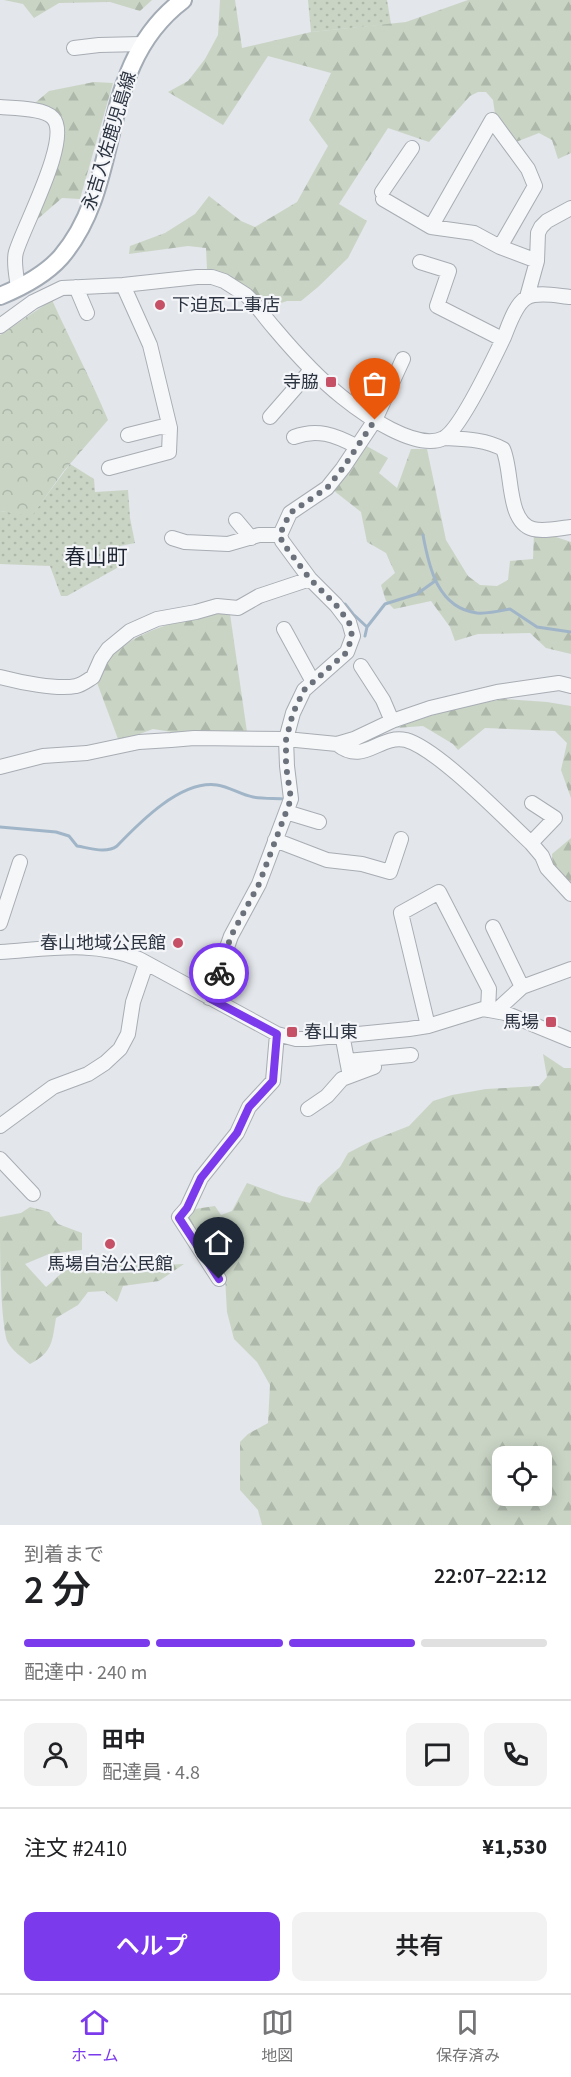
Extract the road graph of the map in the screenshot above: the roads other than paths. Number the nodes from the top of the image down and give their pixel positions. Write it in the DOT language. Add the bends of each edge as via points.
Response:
graph roads {
  1 [pos="183,0"];
  2 [pos="142,45"];
  3 [pos="74,48"];
  4 [pos="0,107"];
  5 [pos="412,148"];
  6 [pos="571,208"];
  7 [pos="431,227"];
  8 [pos="500,247"];
  9 [pos="537,261"];
  10 [pos="420,262"];
  11 [pos="123,285"];
  12 [pos="76,287"];
  13 [pos="18,288"];
  14 [pos="0,296"];
  15 [pos="527,297"];
  16 [pos="571,297"];
  17 [pos="87,313"];
  18 [pos="0,326"];
  19 [pos="502,339"];
  20 [pos="403,359"];
  21 [pos="311,370"];
  22 [pos="270,417"];
  23 [pos="375,420"];
  24 [pos="170,428"];
  25 [pos="128,435"];
  26 [pos="294,437"];
  27 [pos="444,438"];
  28 [pos="356,446"];
  29 [pos="109,468"];
  30 [pos="236,520"];
  31 [pos="571,527"];
  32 [pos="280,534"];
  33 [pos="172,538"];
  34 [pos="251,538"];
  35 [pos="310,579"];
  36 [pos="284,629"];
  37 [pos="361,666"];
  38 [pos="0,677"];
  39 [pos="313,682"];
  40 [pos="571,686"];
  41 [pos="392,721"];
  42 [pos="286,740"];
  43 [pos="337,744"];
  44 [pos="0,767"];
  45 [pos="532,803"];
  46 [pos="286,812"];
  47 [pos="319,822"];
  48 [pos="400,839"];
  49 [pos="275,840"];
  50 [pos="531,843"];
  51 [pos="20,862"];
  52 [pos="571,894"];
  53 [pos="0,922"];
  54 [pos="493,927"];
  55 [pos="0,952"];
  56 [pos="146,964"];
  57 [pos="571,969"];
  58 [pos="522,987"];
  59 [pos="209,998"];
  60 [pos="492,1010"];
  61 [pos="428,1026"];
  62 [pos="277,1034"];
  63 [pos="342,1034"];
  64 [pos="571,1040"];
  65 [pos="411,1055"];
  66 [pos="347,1061"];
  67 [pos="374,1067"];
  68 [pos="350,1076"];
  69 [pos="308,1108"];
  70 [pos="0,1126"];
  71 [pos="0,1159"];
  72 [pos="33,1194"];
  73 [pos="219,1279"];
  1 -- 2 [label="main road, 永吉入佐鹿児島線" via="157,24"];
  2 -- 3 [label="street"];
  2 -- 13 [label="main road, 永吉入佐鹿児島線" via="120,97 97,189 80,229 51,267"];
  4 -- 13 [label="street" via="45,113 57,125 47,177 15,255"];
  5 -- 7 [label="street" via="382,196"];
  6 -- 9 [label="street" via="541,227"];
  7 -- 8 [label="street" via="474,233"];
  7 -- 8 [label="street" via="492,120 528,169 535,186"];
  8 -- 9 [label="street"];
  9 -- 15 [label="street"];
  10 -- 19 [label="street" via="449,271 437,306"];
  11 -- 12 [label="street"];
  11 -- 21 [label="street" via="197,277 233,285 253,301"];
  11 -- 24 [label="street" via="150,345"];
  12 -- 17 [label="street"];
  12 -- 18 [label="street" via="52,291"];
  13 -- 14 [label="main road, 永吉入佐鹿児島線"];
  15 -- 16 [label="street"];
  15 -- 19 [label="street"];
  19 -- 27 [label="street" via="473,398"];
  20 -- 23 [label="street"];
  21 -- 22 [label="street"];
  21 -- 23 [label="street"];
  23 -- 27 [label="street" via="414,440"];
  23 -- 28 [label="street"];
  24 -- 25 [label="street"];
  24 -- 29 [label="street" via="169,452"];
  26 -- 28 [label="street" via="321,433 338,436"];
  27 -- 31 [label="street" via="473,439 503,449 514,505 522,522 536,530"];
  28 -- 32 [label="street" via="327,488 290,513"];
  30 -- 34 [label="street"];
  32 -- 34 [label="street"];
  32 -- 35 [label="street"];
  33 -- 34 [label="street" via="228,544"];
  35 -- 38 [label="street" via="259,596 238,608 217,606 157,619 130,631 108,649 93,677 77,686 40,685"];
  35 -- 39 [label="street" via="349,622 352,636 347,652"];
  36 -- 39 [label="street"];
  37 -- 41 [label="street"];
  39 -- 42 [label="street" via="304,690 293,713"];
  40 -- 41 [label="street" via="559,683 497,692"];
  41 -- 43 [label="street"];
  42 -- 43 [label="street"];
  42 -- 44 [label="street" via="195,738 139,742 87,753 43,756"];
  42 -- 46 [label="street" via="291,799"];
  43 -- 50 [label="street" via="353,753 396,740 421,748 450,769"];
  45 -- 50 [label="street" via="555,818"];
  46 -- 47 [label="street"];
  46 -- 49 [label="street"];
  48 -- 49 [label="street" via="390,872 327,860"];
  49 -- 59 [label="street" via="259,884 231,936"];
  50 -- 52 [label="street"];
  51 -- 53 [label="street"];
  54 -- 58 [label="street"];
  55 -- 56 [label="street" via="89,947 125,953"];
  56 -- 59 [label="street"];
  56 -- 70 [label="street" via="133,1002 128,1034 120,1049 88,1074 54,1087"];
  57 -- 58 [label="street"];
  58 -- 60 [label="street"];
  59 -- 62 [label="street"];
  60 -- 61 [label="street" via="471,1011"];
  60 -- 61 [label="street" via="489,989 439,892 401,913"];
  60 -- 64 [label="street"];
  61 -- 63 [label="street"];
  62 -- 63 [label="street" via="296,1039"];
  62 -- 73 [label="street" via="273,1081 249,1107 237,1133 201,1178 179,1218"];
  63 -- 66 [label="street"];
  65 -- 66 [label="street"];
  66 -- 68 [label="street"];
  67 -- 68 [label="street"];
  68 -- 69 [label="street"];
  71 -- 72 [label="street"];
}
